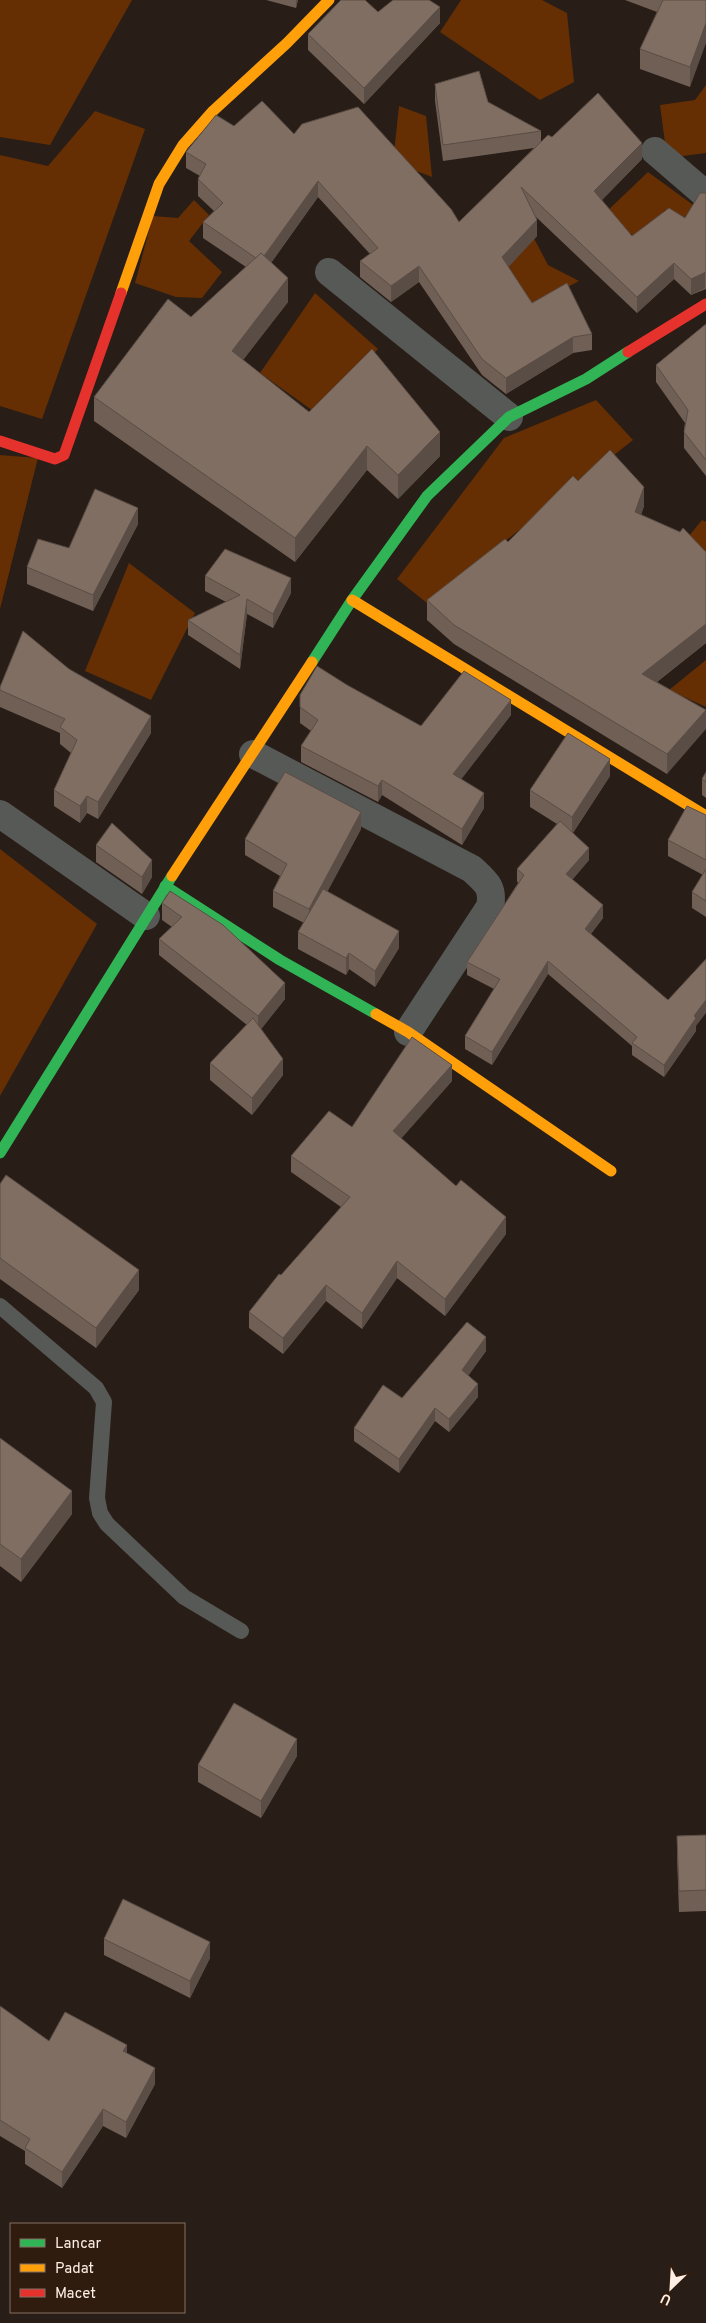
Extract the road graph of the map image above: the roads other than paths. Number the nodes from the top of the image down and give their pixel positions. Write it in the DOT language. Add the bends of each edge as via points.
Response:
graph roads {
  1 [pos="329,0"];
  2 [pos="655,151"];
  3 [pos="706,194"];
  4 [pos="329,272"];
  5 [pos="706,304"];
  6 [pos="509,418"];
  7 [pos="0,441"];
  8 [pos="352,600"];
  9 [pos="252,754"];
  10 [pos="0,814"];
  11 [pos="706,816"];
  12 [pos="166,886"];
  13 [pos="146,916"];
  14 [pos="408,1032"];
  15 [pos="0,1153"];
  16 [pos="611,1171"];
  17 [pos="0,1306"];
  18 [pos="241,1631"];
  1 -- 7 [label="street" via="194,132 168,163 64,455 48,458"];
  2 -- 3 [label="street"];
  4 -- 6 [label="street"];
  5 -- 6 [label="street" via="586,379"];
  6 -- 8 [label="street" via="426,496"];
  8 -- 9 [label="street"];
  8 -- 11 [label="street"];
  9 -- 12 [label="street"];
  9 -- 14 [label="street" via="472,869 486,882 492,894 490,908"];
  10 -- 13 [label="street"];
  12 -- 13 [label="street"];
  12 -- 14 [label="street" via="280,960"];
  13 -- 15 [label="street"];
  14 -- 16 [label="street"];
  17 -- 18 [label="lane" via="96,1388 104,1402 98,1498 100,1513 107,1524 184,1597"];
}
